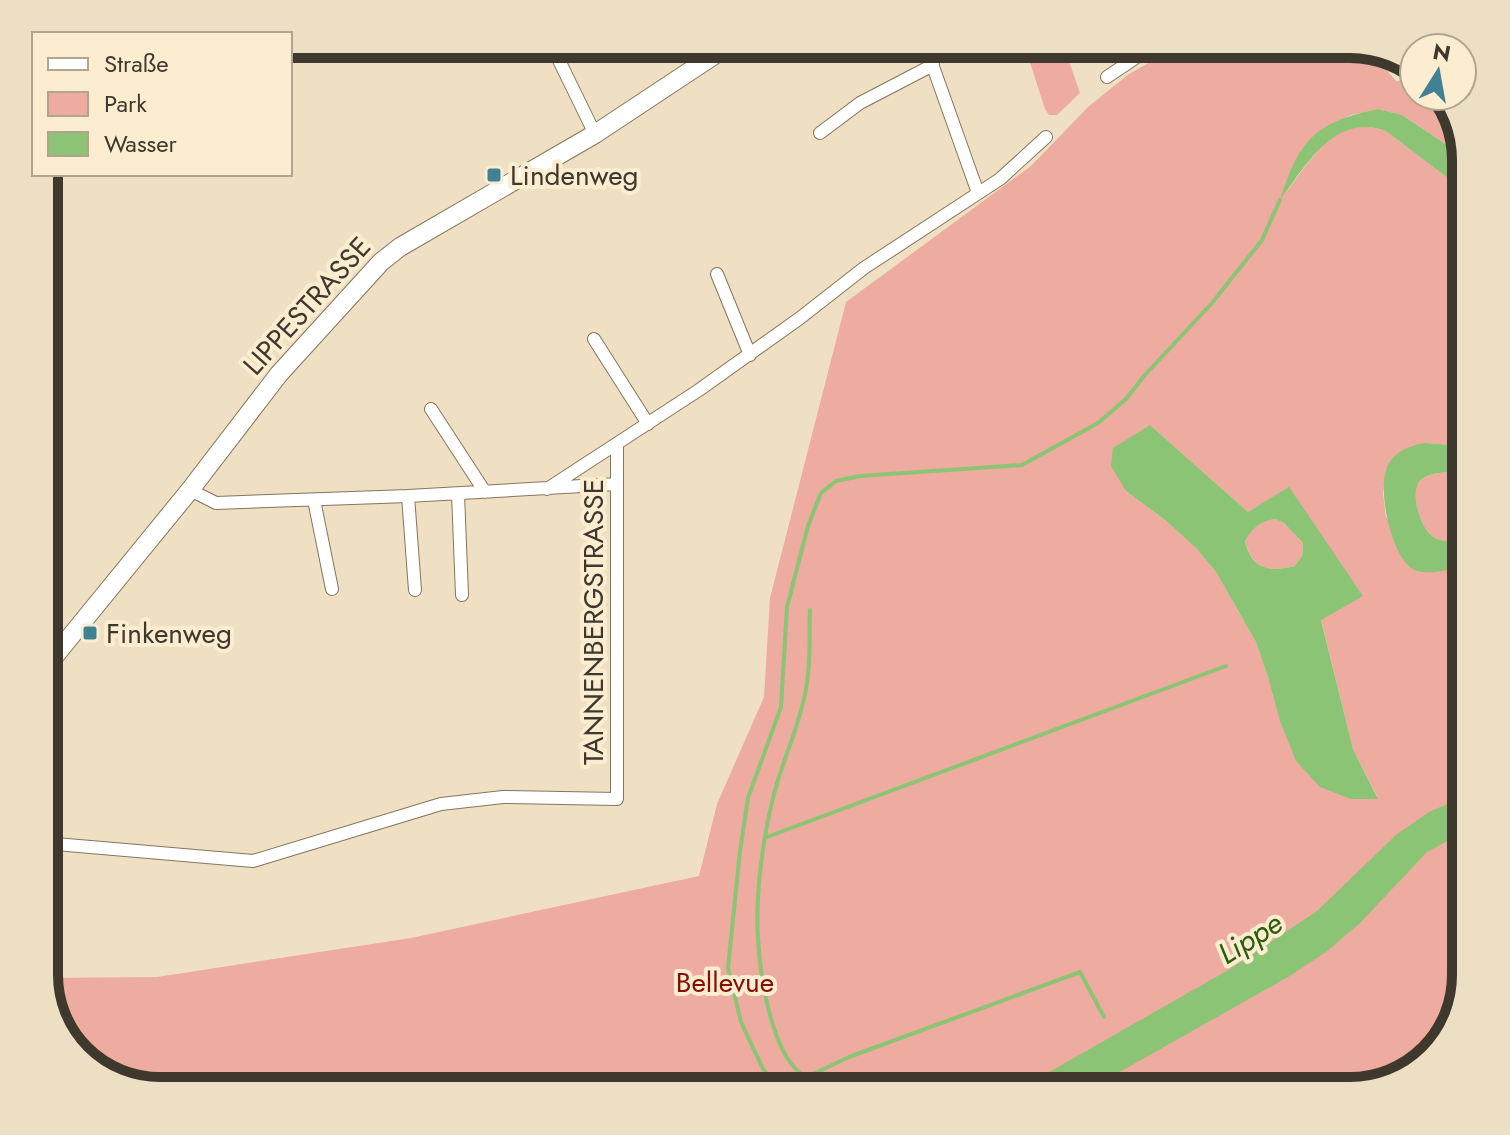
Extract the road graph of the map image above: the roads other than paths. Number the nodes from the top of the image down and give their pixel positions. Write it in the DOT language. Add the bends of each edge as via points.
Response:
graph roads {
  1 [pos="558,58"];
  2 [pos="710,58"];
  3 [pos="930,58"];
  4 [pos="1135,58"];
  5 [pos="933,65"];
  6 [pos="1107,77"];
  7 [pos="820,133"];
  8 [pos="595,134"];
  9 [pos="1046,137"];
  10 [pos="978,193"];
  11 [pos="717,274"];
  12 [pos="594,339"];
  13 [pos="750,355"];
  14 [pos="431,409"];
  15 [pos="648,424"];
  16 [pos="617,444"];
  17 [pos="617,484"];
  18 [pos="547,489"];
  19 [pos="190,490"];
  20 [pos="485,492"];
  21 [pos="458,494"];
  22 [pos="408,496"];
  23 [pos="314,500"];
  24 [pos="332,589"];
  25 [pos="415,590"];
  26 [pos="462,595"];
  27 [pos="58,652"];
  28 [pos="58,844"];
  1 -- 8 [label="street"];
  2 -- 8 [label="main road, LIPPESTRASSE"];
  3 -- 5 [label="street"];
  4 -- 6 [label="street"];
  5 -- 7 [label="street" via="860,103"];
  5 -- 10 [label="street"];
  8 -- 19 [label="main road, LIPPESTRASSE" via="381,262 279,374"];
  9 -- 10 [label="street"];
  10 -- 13 [label="street" via="864,268"];
  11 -- 13 [label="street"];
  12 -- 15 [label="street"];
  13 -- 15 [label="street"];
  14 -- 20 [label="street"];
  15 -- 16 [label="street"];
  16 -- 17 [label="street, TANNENBERGSTRASSE"];
  16 -- 18 [label="street"];
  17 -- 18 [label="street"];
  17 -- 28 [label="street, TANNENBERGSTRASSE" via="617,799 503,797 441,804 253,861"];
  18 -- 20 [label="street"];
  19 -- 23 [label="street" via="216,503"];
  19 -- 27 [label="main road, LIPPESTRASSE"];
  20 -- 21 [label="street"];
  21 -- 22 [label="street"];
  21 -- 26 [label="street"];
  22 -- 23 [label="street"];
  22 -- 25 [label="street"];
  23 -- 24 [label="street"];
}
